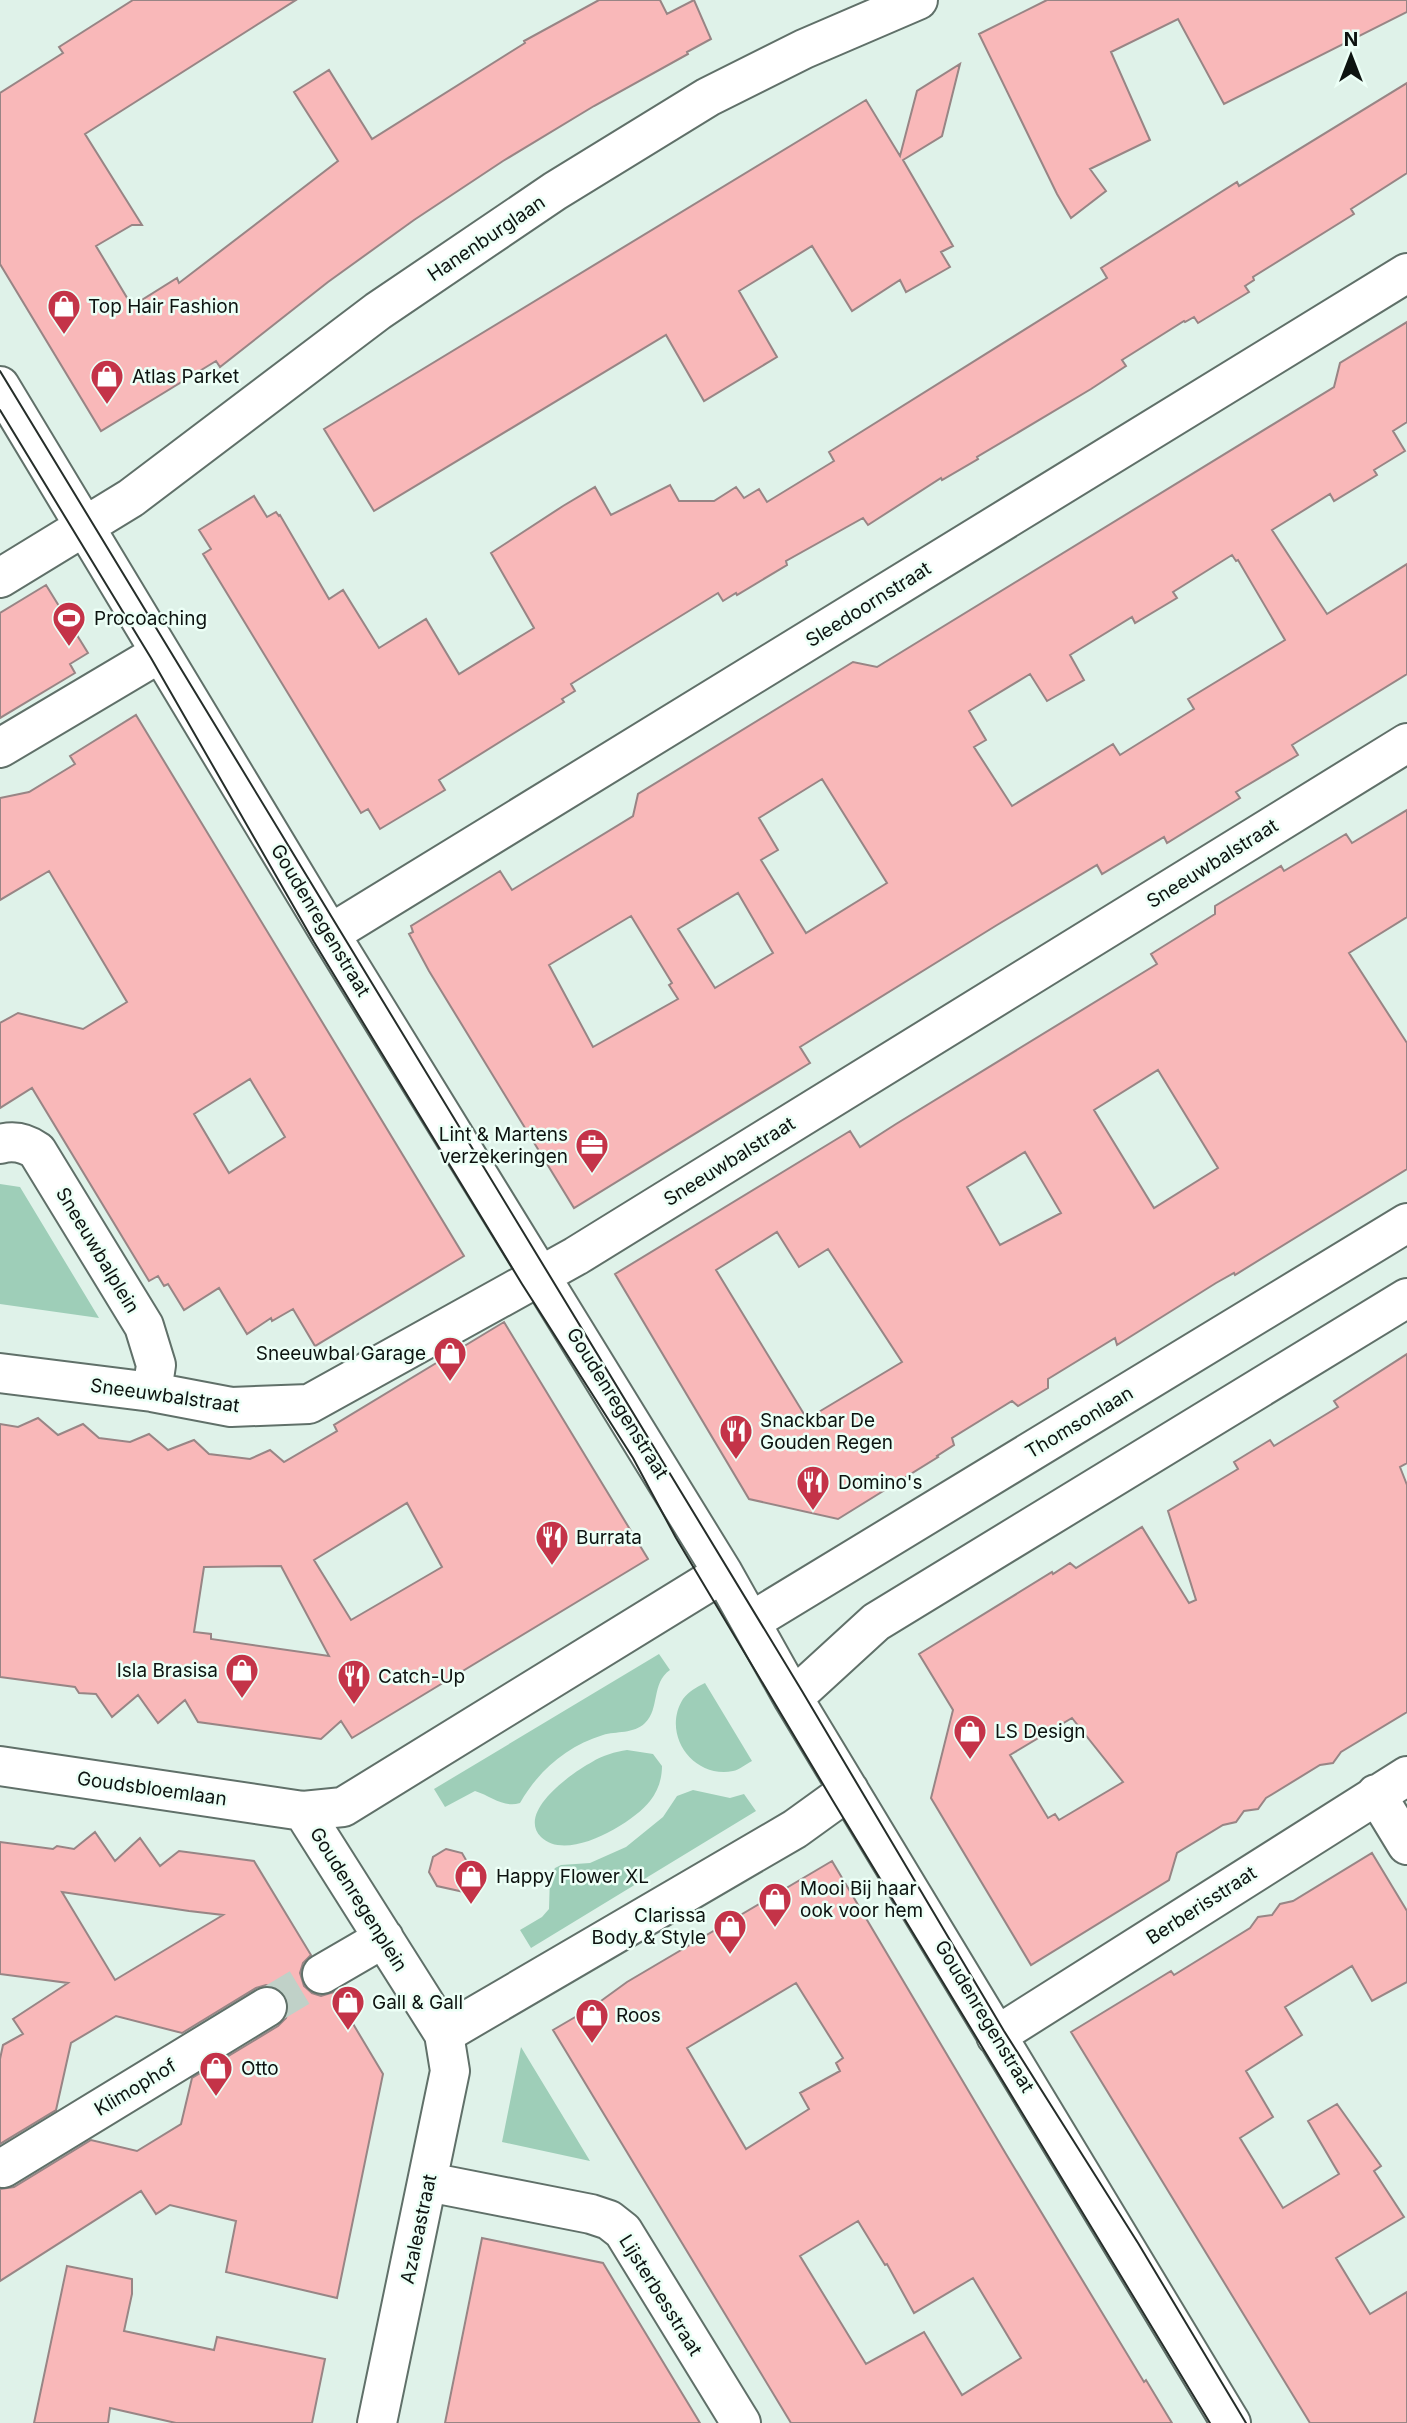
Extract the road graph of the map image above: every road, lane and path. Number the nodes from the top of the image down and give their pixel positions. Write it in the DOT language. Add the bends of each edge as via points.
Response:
graph roads {
  1 [pos="918,0"];
  2 [pos="1407,273"];
  3 [pos="0,386"];
  4 [pos="84,525"];
  5 [pos="0,578"];
  6 [pos="160,653"];
  7 [pos="1407,743"];
  8 [pos="0,748"];
  9 [pos="330,934"];
  10 [pos="0,1144"];
  11 [pos="1407,1223"];
  12 [pos="539,1276"];
  13 [pos="1407,1298"];
  14 [pos="0,1373"];
  15 [pos="152,1392"];
  16 [pos="723,1573"];
  17 [pos="752,1621"];
  18 [pos="793,1698"];
  19 [pos="0,1766"];
  20 [pos="1392,1785"];
  21 [pos="849,1790"];
  22 [pos="303,1811"];
  23 [pos="1407,1845"];
  24 [pos="384,1938"];
  25 [pos="322,1974"];
  26 [pos="267,2007"];
  27 [pos="444,2034"];
  28 [pos="996,2036"];
  29 [pos="3,2168"];
  30 [pos="428,2182"];
  31 [pos="377,2423"];
  32 [pos="741,2423"];
  33 [pos="1231,2423"];
  1 -- 4 [label="street, Hanenburglaan" via="708,97 555,191 378,311 131,498"];
  2 -- 9 [label="street, Sleedoornstraat"];
  3 -- 4 [label="street, Goudenregenstraat"];
  4 -- 5 [label="street, Hanenburglaan"];
  4 -- 6 [label="street, Goudenregenstraat"];
  6 -- 8 [label="street"];
  6 -- 9 [label="street, Goudenregenstraat"];
  7 -- 12 [label="street, Sneeuwbalstraat"];
  9 -- 12 [label="street, Goudenregenstraat"];
  10 -- 15 [label="street, Sneeuwbalplein" via="29,1145 59,1186 144,1326 156,1365"];
  11 -- 17 [label="street, Thomsonlaan"];
  12 -- 15 [label="street, Sneeuwbalstraat" via="309,1404 231,1407"];
  12 -- 16 [label="street, Goudenregenstraat"];
  13 -- 18 [label="street" via="876,1622"];
  14 -- 15 [label="street, Sneeuwbalstraat"];
  16 -- 17 [label="street, Goudenregenstraat"];
  16 -- 22 [label="street, Goudenregenplein" via="343,1807"];
  17 -- 18 [label="street, Goudenregenstraat"];
  18 -- 21 [label="street, Goudenregenstraat"];
  19 -- 22 [label="street, Goudsbloemlaan"];
  20 -- 23 [label="street"];
  20 -- 28 [label="street, Berberisstraat"];
  21 -- 27 [label="street" via="795,1829"];
  21 -- 28 [label="street, Goudenregenstraat"];
  22 -- 24 [label="street, Goudenregenplein"];
  24 -- 25 [label="street"];
  24 -- 27 [label="street, Goudenregenplein"];
  26 -- 29 [label="street, Klimophof"];
  27 -- 30 [label="street, Azaleastraat" via="450,2071"];
  28 -- 33 [label="street, Goudenregenstraat"];
  30 -- 31 [label="street, Azaleastraat"];
  30 -- 32 [label="street, Lijsterbesstraat" via="609,2220 623,2231"];
}
